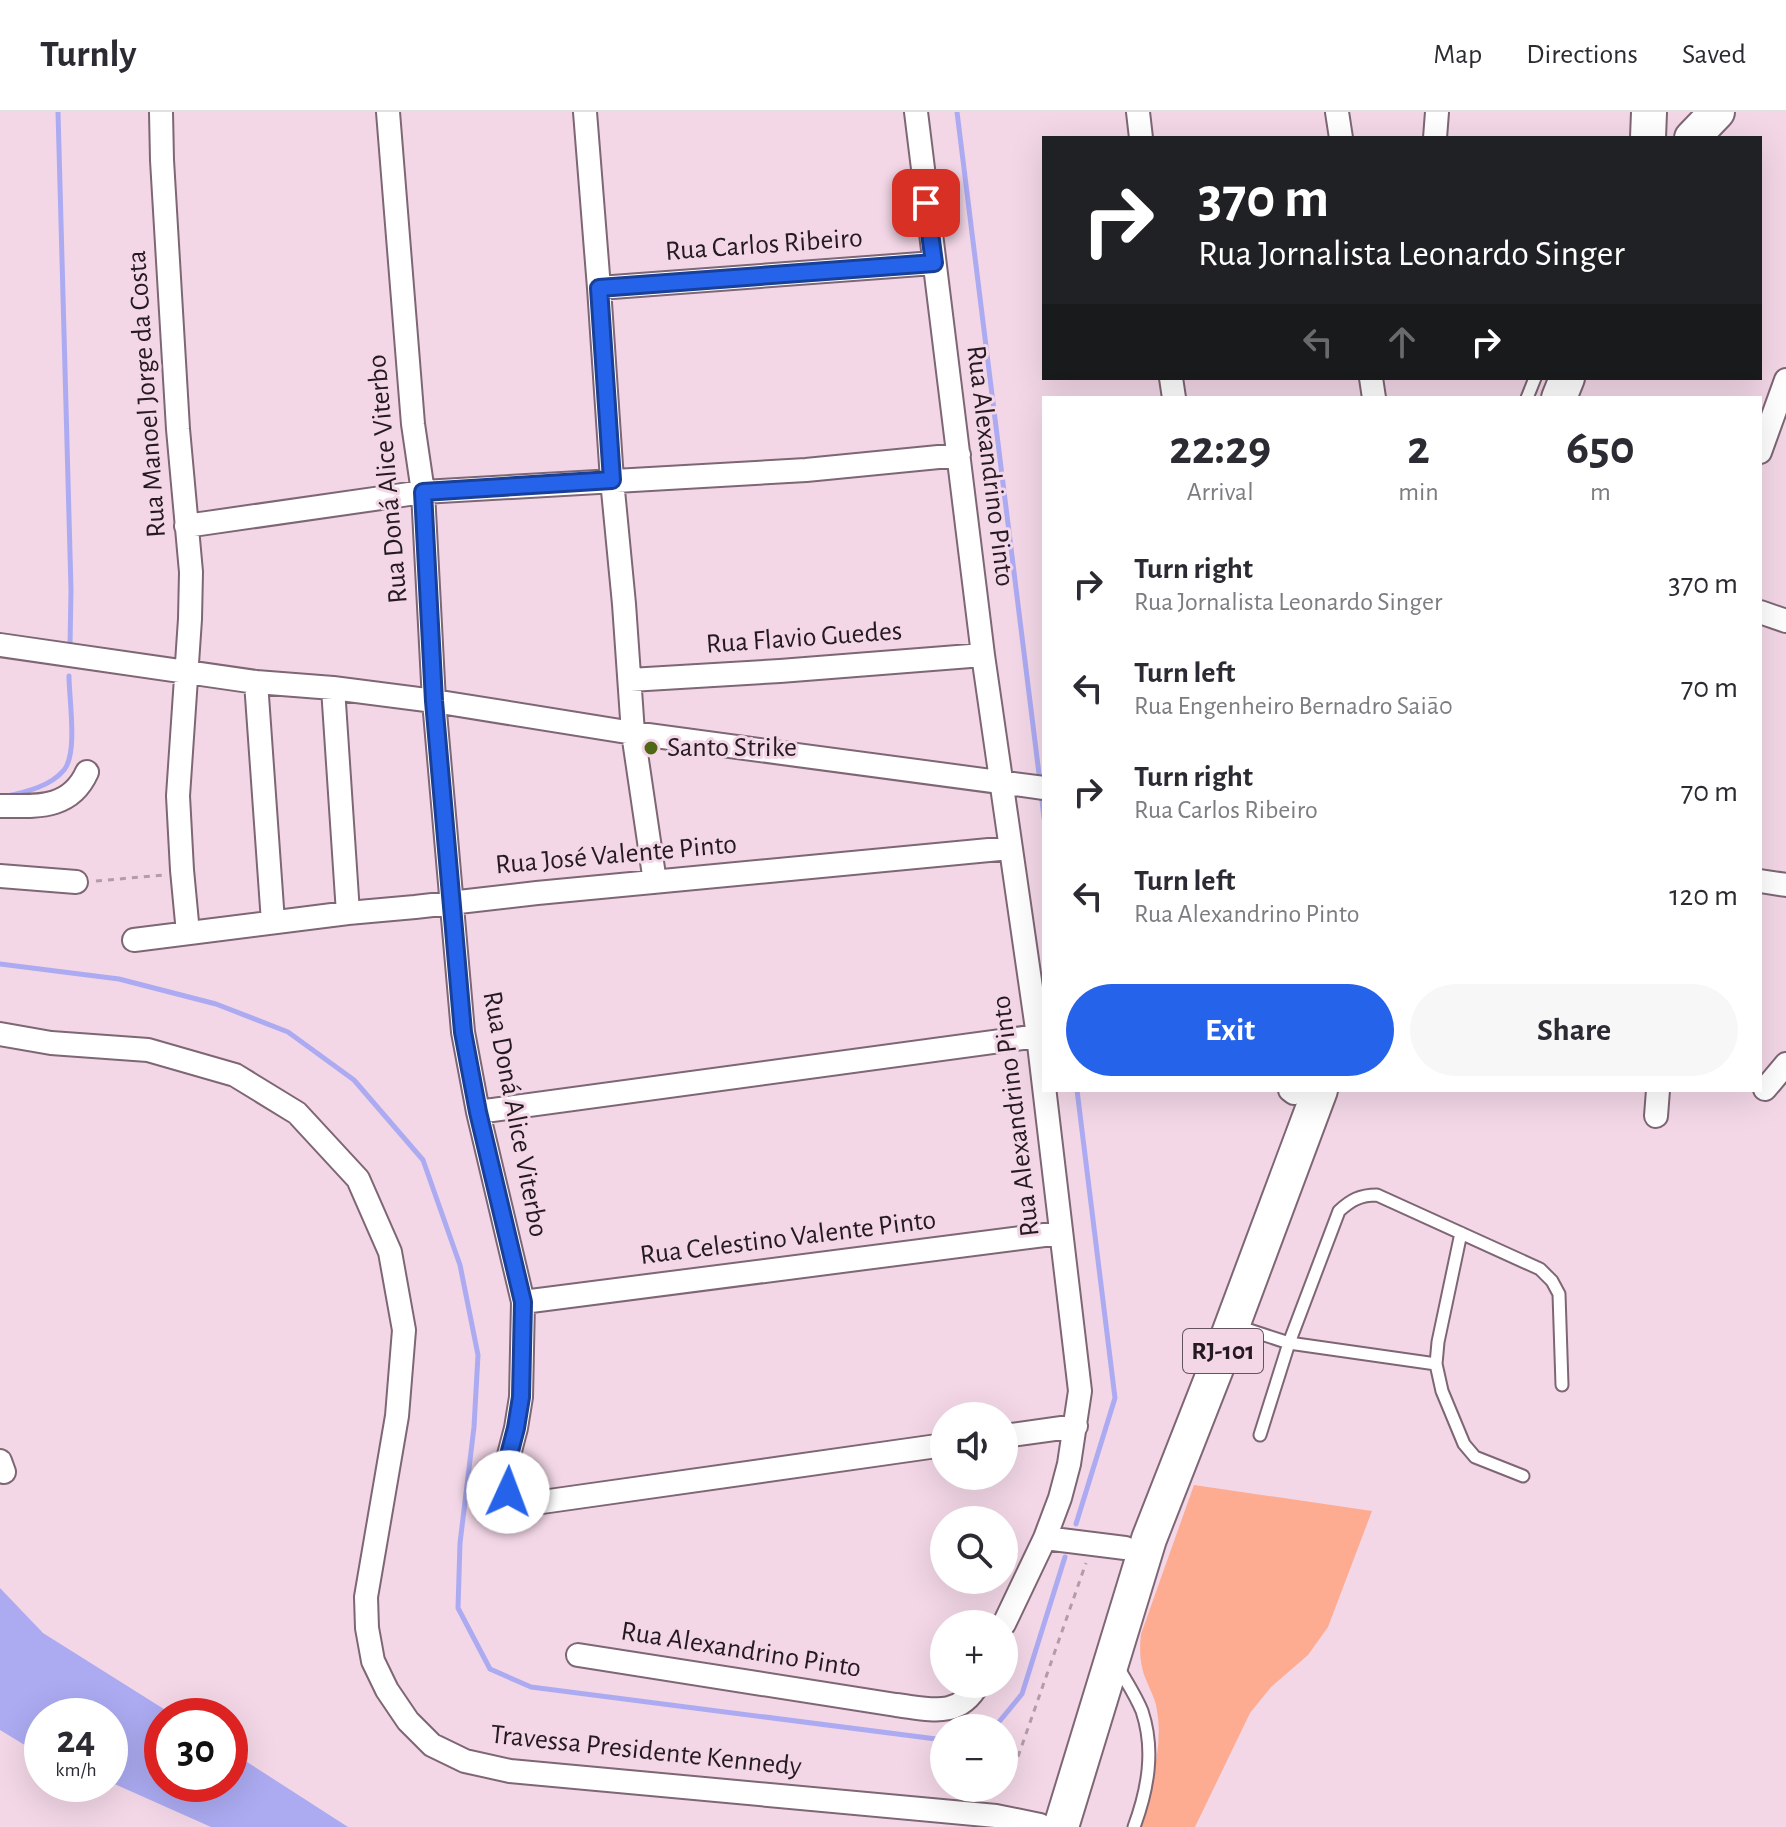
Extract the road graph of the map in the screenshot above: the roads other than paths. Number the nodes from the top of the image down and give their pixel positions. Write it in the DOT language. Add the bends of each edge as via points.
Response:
graph roads {
  1 [pos="161,112"];
  2 [pos="388,112"];
  3 [pos="585,112"];
  4 [pos="916,112"];
  5 [pos="1138,112"];
  6 [pos="1337,112"];
  7 [pos="1437,112"];
  8 [pos="1630,112"];
  9 [pos="1649,112"];
  10 [pos="1717,112"];
  11 [pos="1141,136"];
  12 [pos="1341,136"];
  13 [pos="1435,136"];
  14 [pos="1630,136"];
  15 [pos="1648,136"];
  16 [pos="1694,136"];
  17 [pos="934,263"];
  18 [pos="599,288"];
  19 [pos="1786,380"];
  20 [pos="1780,412"];
  21 [pos="1762,448"];
  22 [pos="959,455"];
  23 [pos="612,480"];
  24 [pos="423,492"];
  25 [pos="186,526"];
  26 [pos="1762,613"];
  27 [pos="1786,621"];
  28 [pos="0,645"];
  29 [pos="983,655"];
  30 [pos="186,672"];
  31 [pos="630,680"];
  32 [pos="256,682"];
  33 [pos="333,688"];
  34 [pos="434,701"];
  35 [pos="633,733"];
  36 [pos="87,772"];
  37 [pos="1022,785"];
  38 [pos="0,806"];
  39 [pos="1010,848"];
  40 [pos="0,876"];
  41 [pos="1762,881"];
  42 [pos="76,882"];
  43 [pos="655,882"];
  44 [pos="1786,885"];
  45 [pos="451,902"];
  46 [pos="348,913"];
  47 [pos="273,922"];
  48 [pos="188,933"];
  49 [pos="134,940"];
  50 [pos="0,1034"];
  51 [pos="1038,1036"];
  52 [pos="1786,1064"];
  53 [pos="1042,1072"];
  54 [pos="1765,1089"];
  55 [pos="1044,1092"];
  56 [pos="1300,1092"];
  57 [pos="1300,1092"];
  58 [pos="1658,1092"];
  59 [pos="478,1112"];
  60 [pos="1656,1116"];
  61 [pos="1060,1233"];
  62 [pos="1461,1233"];
  63 [pos="523,1302"];
  64 [pos="1233,1324"];
  65 [pos="1289,1343"];
  66 [pos="1436,1364"];
  67 [pos="1562,1385"];
  68 [pos="1076,1426"];
  69 [pos="1018,1434"];
  70 [pos="1260,1435"];
  71 [pos="930,1447"];
  72 [pos="1523,1476"];
  73 [pos="1045,1538"];
  74 [pos="1109,1546"];
  75 [pos="1011,1610"];
  76 [pos="578,1655"];
  77 [pos="1112,1656"];
  78 [pos="967,1698"];
  79 [pos="1047,1826"];
  80 [pos="1134,1827"];
  1 -- 25 [label="street, Rua Manoel Jorge da Costa"];
  2 -- 24 [label="street, Rua Doná Alice Viterbo"];
  3 -- 18 [label="street"];
  4 -- 17 [label="street, Rua Alexandrino Pinto"];
  5 -- 11 [label="street"];
  6 -- 12 [label="street"];
  7 -- 13 [label="street"];
  8 -- 14 [label="main road"];
  9 -- 15 [label="main road"];
  10 -- 16 [label="main road"];
  17 -- 18 [label="street, Rua Carlos Ribeiro"];
  17 -- 22 [label="street, Rua Alexandrino Pinto"];
  18 -- 23 [label="street"];
  19 -- 20 [label="street"];
  20 -- 21 [label="street"];
  22 -- 23 [label="street"];
  22 -- 29 [label="street, Rua Alexandrino Pinto"];
  23 -- 24 [label="street"];
  23 -- 31 [label="street"];
  24 -- 25 [label="street"];
  24 -- 34 [label="street, Rua Doná Alice Viterbo"];
  25 -- 30 [label="street, Rua Manoel Jorge da Costa" via="191,603"];
  26 -- 27 [label="street"];
  28 -- 30 [label="street"];
  29 -- 31 [label="street, Rua Flavio Guedes"];
  29 -- 37 [label="street, Rua Alexandrino Pinto"];
  30 -- 32 [label="street"];
  30 -- 48 [label="street, Rua Manoel Jorge da Costa" via="178,796"];
  31 -- 35 [label="street"];
  32 -- 33 [label="street"];
  32 -- 47 [label="street"];
  33 -- 34 [label="street"];
  33 -- 46 [label="street"];
  34 -- 35 [label="street"];
  34 -- 45 [label="street, Rua Doná Alice Viterbo"];
  35 -- 37 [label="street"];
  35 -- 43 [label="street"];
  36 -- 38 [label="street" via="80,787 61,800"];
  37 -- 39 [label="street, Rua Alexandrino Pinto"];
  39 -- 43 [label="street, Rua José Valente Pinto"];
  39 -- 51 [label="street, Rua Alexandrino Pinto"];
  40 -- 42 [label="street"];
  41 -- 44 [label="street"];
  43 -- 45 [label="street, Rua José Valente Pinto"];
  45 -- 46 [label="street, Rua José Valente Pinto"];
  45 -- 59 [label="street, Rua Doná Alice Viterbo" via="463,1032"];
  46 -- 47 [label="street, Rua José Valente Pinto"];
  47 -- 48 [label="street, Rua José Valente Pinto"];
  48 -- 49 [label="street, Rua José Valente Pinto"];
  50 -- 79 [label="street, Travessa Presidente Kennedy" via="148,1050 235,1075 297,1113 358,1179 390,1252 404,1330 397,1416 366,1597 367,1628 373,1661 387,1690 432,1745 465,1761 510,1771 996,1816"];
  51 -- 53 [label="street, Rua Alexandrino Pinto"];
  51 -- 59 [label="street"];
  52 -- 54 [label="street"];
  55 -- 61 [label="street, Rua Alexandrino Pinto"];
  56 -- 64 [label="main road, RJ-101"];
  57 -- 74 [label="main road, RJ-101"];
  58 -- 60 [label="street"];
  59 -- 63 [label="street, Rua Doná Alice Viterbo"];
  61 -- 63 [label="street, Rua Celestino Valente Pinto"];
  61 -- 68 [label="street, Rua Alexandrino Pinto" via="1080,1391"];
  62 -- 65 [label="lane" via="1377,1195 1351,1200 1339,1211"];
  62 -- 66 [label="lane"];
  62 -- 67 [label="lane" via="1540,1269 1552,1281 1559,1294"];
  63 -- 71 [label="street, Rua Doná Alice Viterbo" via="521,1397 504,1474 508,1492 519,1501"];
  64 -- 65 [label="lane"];
  64 -- 77 [label="main road, RJ-101" via="1149,1539"];
  65 -- 66 [label="lane"];
  65 -- 70 [label="lane"];
  66 -- 72 [label="lane" via="1464,1444 1475,1457"];
  68 -- 69 [label="street"];
  68 -- 73 [label="street, Rua Alexandrino Pinto"];
  73 -- 74 [label="street"];
  73 -- 75 [label="street, Rua Alexandrino Pinto"];
  74 -- 79 [label="main road, RJ-101" via="1113,1581"];
  76 -- 78 [label="street, Rua Alexandrino Pinto" via="946,1711"];
  77 -- 79 [label="main road, RJ-101"];
  77 -- 80 [label="lane" via="1141,1710 1150,1745 1149,1774"];
}
